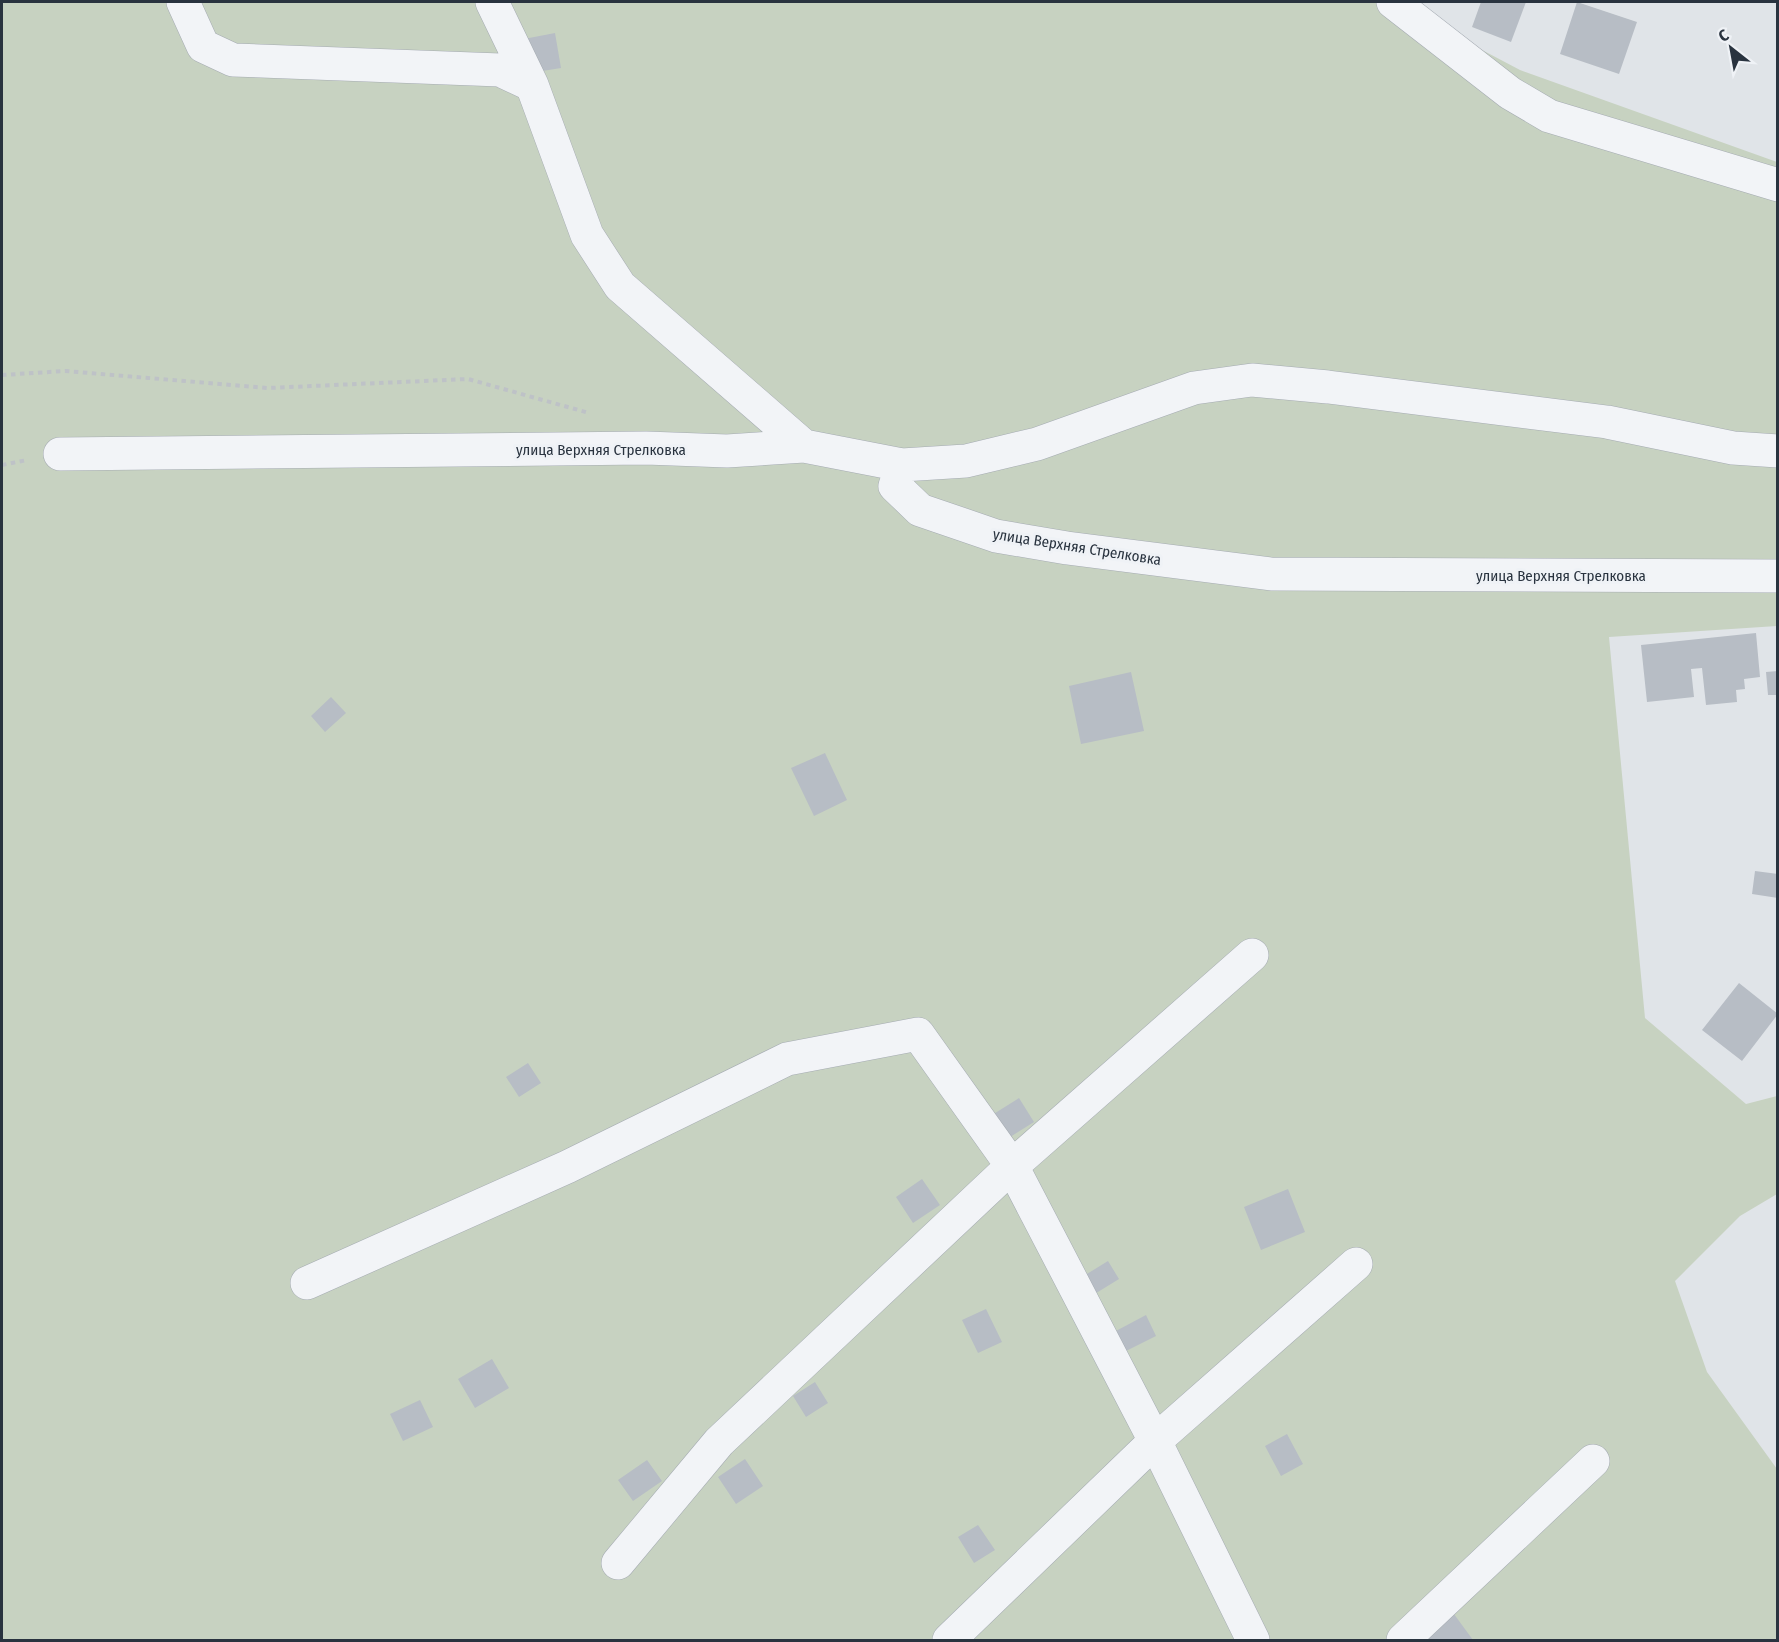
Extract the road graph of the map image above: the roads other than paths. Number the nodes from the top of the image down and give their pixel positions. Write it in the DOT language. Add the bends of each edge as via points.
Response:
graph roads {
  1 [pos="183,2"];
  2 [pos="492,2"];
  3 [pos="1393,2"];
  4 [pos="532,85"];
  5 [pos="1778,185"];
  6 [pos="804,446"];
  7 [pos="1778,451"];
  8 [pos="60,454"];
  9 [pos="902,465"];
  10 [pos="1778,576"];
  11 [pos="1251,955"];
  12 [pos="1012,1166"];
  13 [pos="1356,1264"];
  14 [pos="307,1283"];
  15 [pos="1155,1441"];
  16 [pos="1593,1461"];
  17 [pos="618,1563"];
  18 [pos="948,1641"];
  19 [pos="1252,1641"];
  20 [pos="1403,1641"];
  1 -- 4 [label="street" via="203,46 233,60 500,70"];
  2 -- 4 [label="street"];
  3 -- 5 [label="street" via="1510,93 1549,116"];
  4 -- 6 [label="street" via="587,235 620,286"];
  6 -- 8 [label="street, улица Верхняя Стрелковка" via="727,451 646,448"];
  6 -- 9 [label="street, улица Верхняя Стрелковка"];
  7 -- 9 [label="street" via="1733,448 1606,422 1252,380 1194,388 1036,444 966,461"];
  9 -- 10 [label="street, улица Верхняя Стрелковка" via="896,486 920,510 996,536 1249,572"];
  11 -- 12 [label="street"];
  12 -- 14 [label="street" via="918,1034 787,1059 567,1167"];
  12 -- 15 [label="street"];
  12 -- 17 [label="street" via="719,1442"];
  13 -- 15 [label="street"];
  15 -- 18 [label="street"];
  15 -- 19 [label="street"];
  16 -- 20 [label="street"];
}
